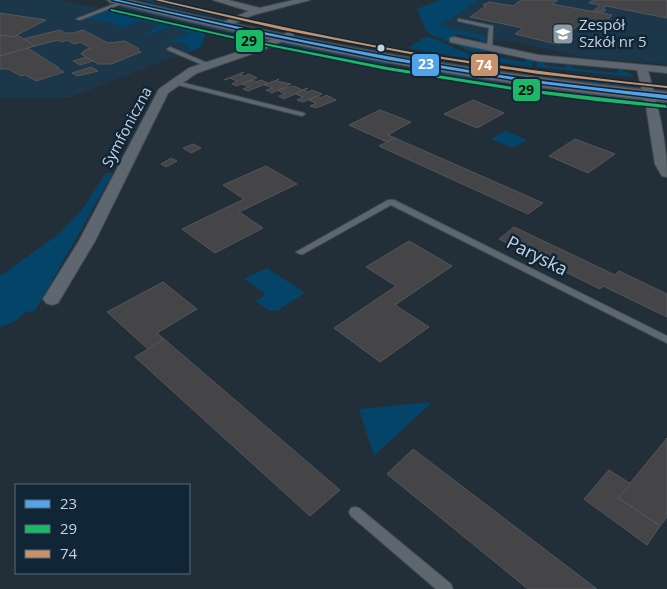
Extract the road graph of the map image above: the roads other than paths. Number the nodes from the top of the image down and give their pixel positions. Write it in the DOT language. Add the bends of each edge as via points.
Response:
graph roads {
  1 [pos="136,0"];
  2 [pos="217,0"];
  3 [pos="306,0"];
  4 [pos="119,1"];
  5 [pos="258,10"];
  6 [pos="78,19"];
  7 [pos="460,20"];
  8 [pos="228,23"];
  9 [pos="285,36"];
  10 [pos="454,40"];
  11 [pos="490,48"];
  12 [pos="170,49"];
  13 [pos="205,64"];
  14 [pos="642,68"];
  15 [pos="667,70"];
  16 [pos="172,82"];
  17 [pos="667,91"];
  18 [pos="648,93"];
  19 [pos="667,97"];
  20 [pos="302,114"];
  21 [pos="667,172"];
  22 [pos="300,252"];
  23 [pos="52,300"];
  24 [pos="667,340"];
  25 [pos="355,512"];
  26 [pos="446,589"];
  1 -- 8 [label="street"];
  2 -- 5 [label="street"];
  3 -- 5 [label="street"];
  4 -- 6 [label="lane"];
  4 -- 8 [label="street"];
  5 -- 8 [label="street"];
  7 -- 11 [label="lane" via="491,27"];
  8 -- 9 [label="street"];
  9 -- 13 [label="street, Symfoniczna" via="259,50"];
  9 -- 18 [label="street" via="458,66"];
  10 -- 11 [label="street"];
  11 -- 14 [label="street" via="538,58"];
  12 -- 13 [label="lane"];
  13 -- 16 [label="street, Symfoniczna"];
  14 -- 15 [label="street"];
  14 -- 18 [label="street"];
  16 -- 20 [label="lane"];
  16 -- 23 [label="street, Symfoniczna" via="163,91 87,241"];
  17 -- 18 [label="street"];
  18 -- 19 [label="street"];
  18 -- 21 [label="street" via="662,164"];
  22 -- 24 [label="lane, Paryska" via="391,202"];
  25 -- 26 [label="lane"];
}
